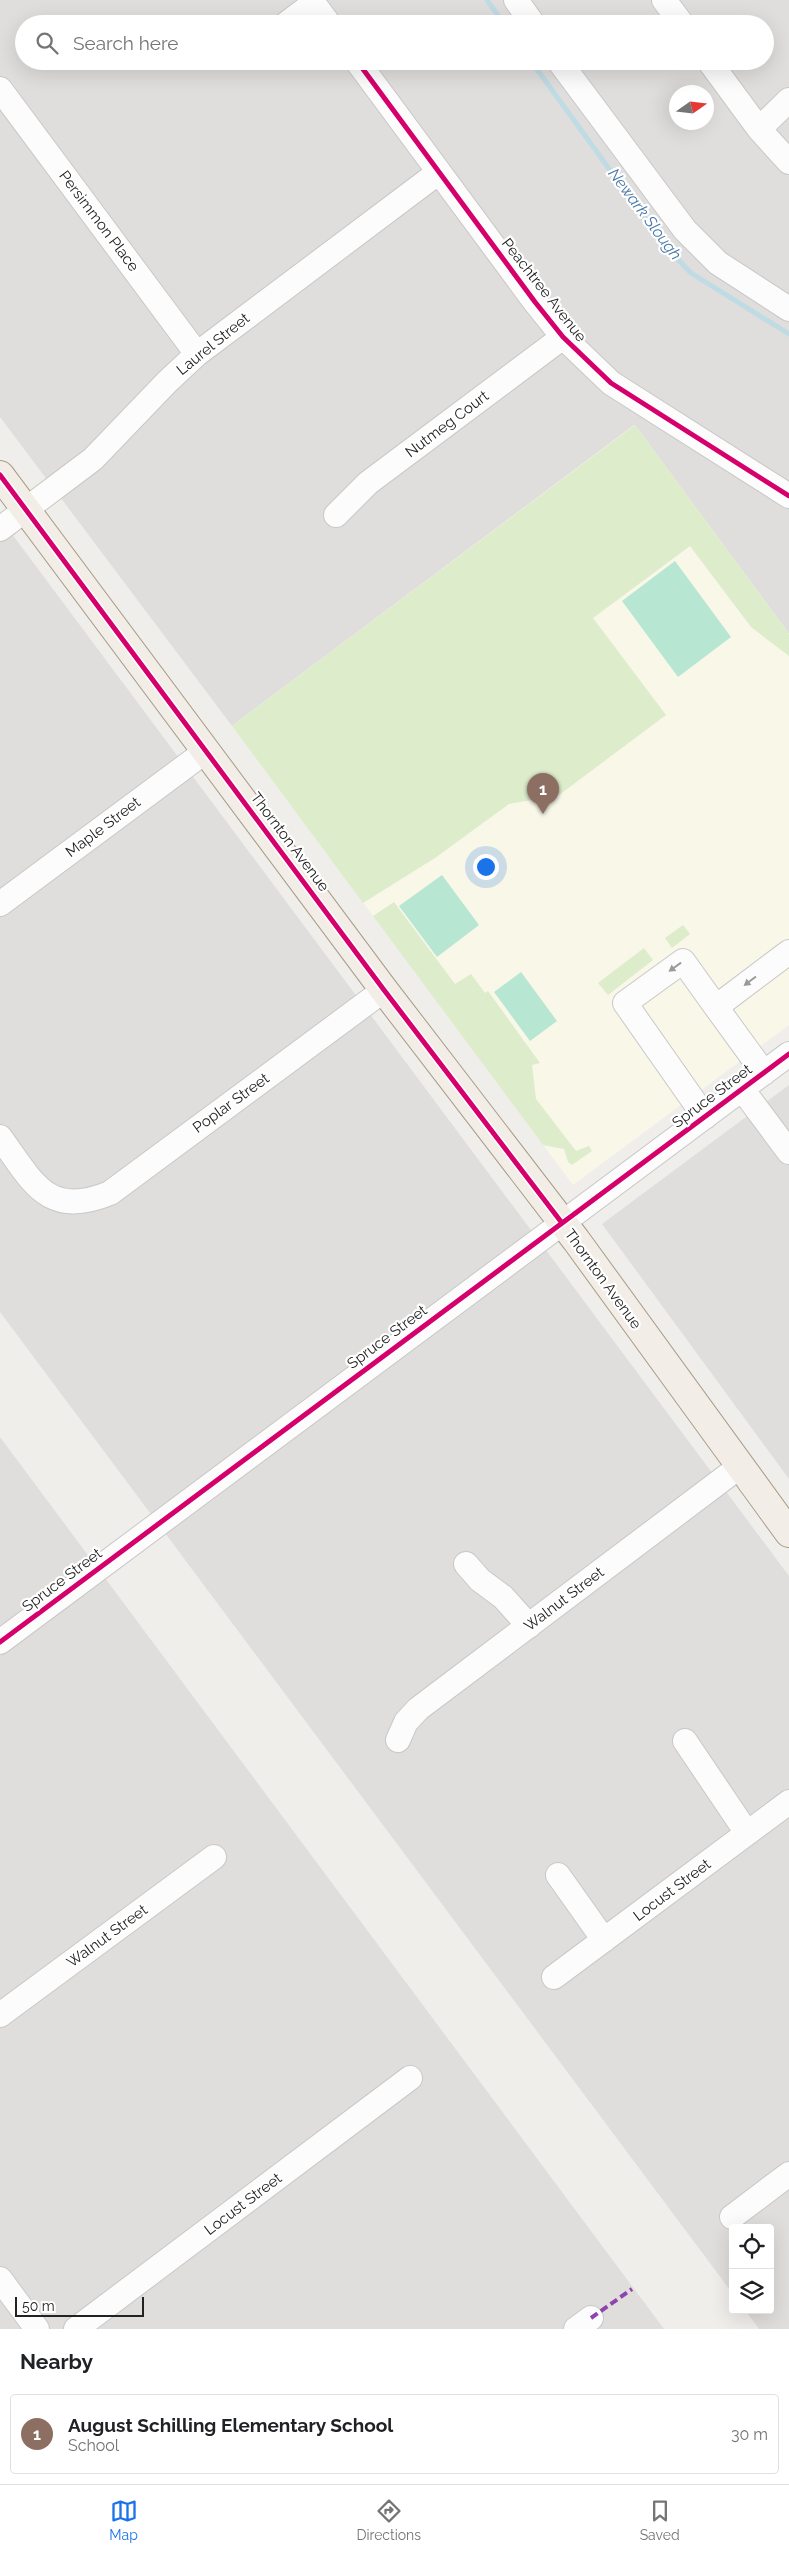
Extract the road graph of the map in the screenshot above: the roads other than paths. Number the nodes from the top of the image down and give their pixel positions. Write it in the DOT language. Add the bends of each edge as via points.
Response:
graph roads {
  1 [pos="516,0"];
  2 [pos="664,0"];
  3 [pos="313,2"];
  4 [pos="297,15"];
  5 [pos="322,15"];
  6 [pos="527,15"];
  7 [pos="675,15"];
  8 [pos="364,70"];
  9 [pos="566,70"];
  10 [pos="716,70"];
  11 [pos="0,89"];
  12 [pos="789,100"];
  13 [pos="759,129"];
  14 [pos="789,162"];
  15 [pos="439,172"];
  16 [pos="789,309"];
  17 [pos="563,337"];
  18 [pos="197,354"];
  19 [pos="0,475"];
  20 [pos="789,496"];
  21 [pos="26,510"];
  22 [pos="336,515"];
  23 [pos="0,529"];
  24 [pos="206,751"];
  25 [pos="0,904"];
  26 [pos="789,952"];
  27 [pos="384,990"];
  28 [pos="716,1007"];
  29 [pos="789,1054"];
  30 [pos="764,1073"];
  31 [pos="742,1089"];
  32 [pos="705,1117"];
  33 [pos="0,1137"];
  34 [pos="789,1152"];
  35 [pos="562,1223"];
  36 [pos="739,1467"];
  37 [pos="789,1533"];
  38 [pos="466,1564"];
  39 [pos="528,1626"];
  40 [pos="0,1642"];
  41 [pos="398,1740"];
  42 [pos="685,1741"];
  43 [pos="789,1802"];
  44 [pos="747,1833"];
  45 [pos="214,1857"];
  46 [pos="558,1875"];
  47 [pos="604,1940"];
  48 [pos="554,1977"];
  49 [pos="0,2014"];
  50 [pos="410,2078"];
  51 [pos="789,2174"];
  52 [pos="732,2217"];
  53 [pos="0,2279"];
  54 [pos="37,2329"];
  55 [pos="76,2329"];
  1 -- 6 [label="street"];
  2 -- 7 [label="street"];
  3 -- 4 [label="street"];
  3 -- 5 [label="street"];
  8 -- 15 [label="street, Peachtree Avenue"];
  9 -- 16 [label="street" via="685,230 718,263"];
  10 -- 13 [label="street"];
  11 -- 18 [label="street, Persimmon Place"];
  12 -- 13 [label="street"];
  13 -- 14 [label="street"];
  15 -- 17 [label="street, Peachtree Avenue"];
  15 -- 18 [label="street, Laurel Street"];
  17 -- 20 [label="street, Peachtree Avenue" via="611,383"];
  17 -- 22 [label="street, Nutmeg Court" via="368,483"];
  18 -- 21 [label="street, Laurel Street" via="93,459"];
  19 -- 21 [label="main road, Thornton Avenue"];
  21 -- 23 [label="street, Laurel Street"];
  21 -- 24 [label="main road, Thornton Avenue"];
  24 -- 25 [label="street, Maple Street"];
  24 -- 27 [label="main road, Thornton Avenue"];
  26 -- 28 [label="street, one-way"];
  27 -- 33 [label="street, Poplar Street" via="110,1192 92,1200 72,1203 52,1198 35,1185"];
  27 -- 35 [label="main road, Thornton Avenue"];
  28 -- 30 [label="street"];
  28 -- 32 [label="street, one-way" via="683,961 625,1003"];
  29 -- 30 [label="street, Spruce Street"];
  30 -- 31 [label="street, Spruce Street"];
  31 -- 32 [label="street, Spruce Street"];
  31 -- 34 [label="street"];
  32 -- 35 [label="street, Spruce Street"];
  35 -- 36 [label="main road, Thornton Avenue"];
  35 -- 40 [label="street, Spruce Street"];
  36 -- 37 [label="main road, Thornton Avenue"];
  36 -- 39 [label="street, Walnut Street"];
  38 -- 39 [label="street" via="480,1580 503,1597"];
  39 -- 41 [label="street, Walnut Street" via="418,1709 406,1722"];
  42 -- 44 [label="street"];
  43 -- 44 [label="street, Locust Street"];
  44 -- 47 [label="street, Locust Street"];
  45 -- 49 [label="street, Walnut Street"];
  46 -- 47 [label="street"];
  47 -- 48 [label="street, Locust Street"];
  50 -- 55 [label="street, Locust Street"];
  51 -- 52 [label="street"];
  53 -- 54 [label="street"];
}
